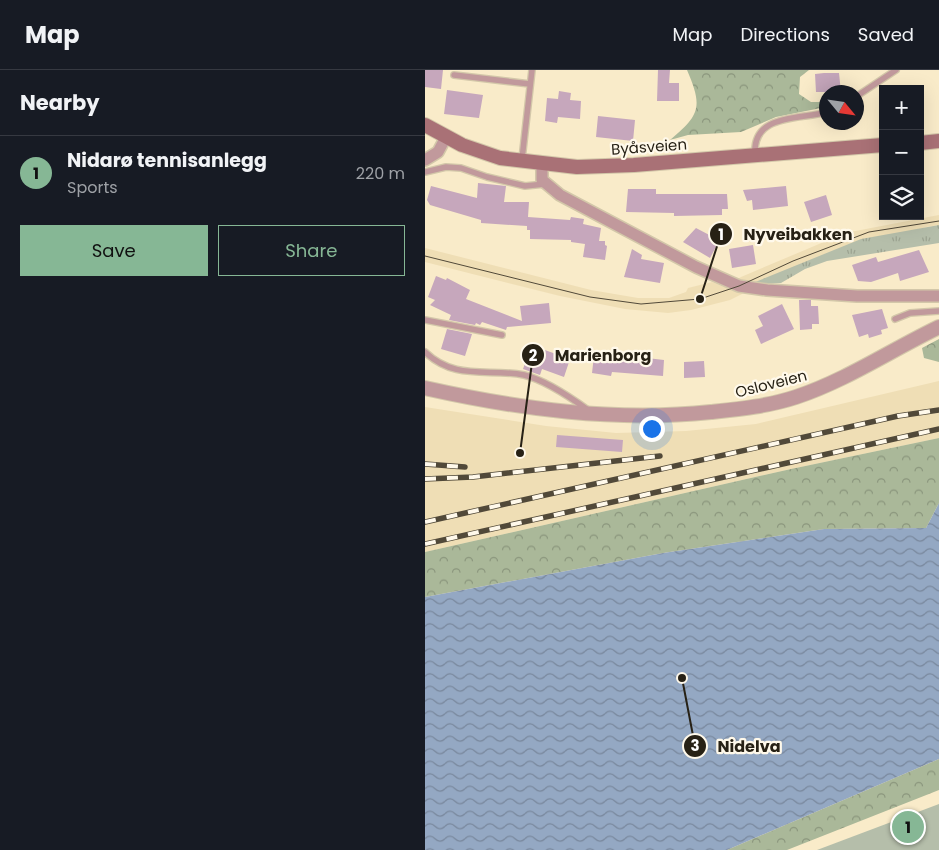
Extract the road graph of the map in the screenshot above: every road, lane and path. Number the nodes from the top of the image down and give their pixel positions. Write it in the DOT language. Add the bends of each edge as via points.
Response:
graph roads {
  1 [pos="532,70"];
  2 [pos="896,70"];
  3 [pos="454,75"];
  4 [pos="530,84"];
  5 [pos="864,91"];
  6 [pos="819,113"];
  7 [pos="425,125"];
  8 [pos="446,137"];
  9 [pos="939,141"];
  10 [pos="924,143"];
  11 [pos="879,145"];
  12 [pos="755,155"];
  13 [pos="425,160"];
  14 [pos="522,162"];
  15 [pos="542,163"];
  16 [pos="425,172"];
  17 [pos="547,184"];
  18 [pos="939,296"];
  19 [pos="939,311"];
  20 [pos="895,319"];
  21 [pos="425,320"];
  22 [pos="939,327"];
  23 [pos="503,335"];
  24 [pos="425,352"];
  25 [pos="425,388"];
  26 [pos="596,415"];
  1 -- 4 [label="lane"];
  2 -- 5 [label="lane"];
  3 -- 4 [label="lane"];
  4 -- 14 [label="lane"];
  6 -- 12 [label="lane" via="776,121 757,138"];
  7 -- 8 [label="main road, Byåsveien"];
  8 -- 13 [label="street" via="438,152"];
  8 -- 14 [label="main road, Byåsveien" via="481,152"];
  9 -- 10 [label="main road"];
  11 -- 12 [label="main road, Byåsveien"];
  12 -- 15 [label="main road, Byåsveien" via="634,165 577,167"];
  14 -- 15 [label="main road, Byåsveien"];
  15 -- 17 [label="street" via="542,180"];
  16 -- 17 [label="lane" via="446,167 461,168 525,186"];
  17 -- 18 [label="street" via="560,195 696,267 739,286 857,296"];
  19 -- 20 [label="lane" via="910,313"];
  21 -- 23 [label="lane"];
  22 -- 26 [label="street, Osloveien" via="847,376 795,397 760,406 687,414"];
  24 -- 26 [label="lane" via="436,363 473,373 524,375 566,394"];
  25 -- 26 [label="street, Osloveien"];
}
